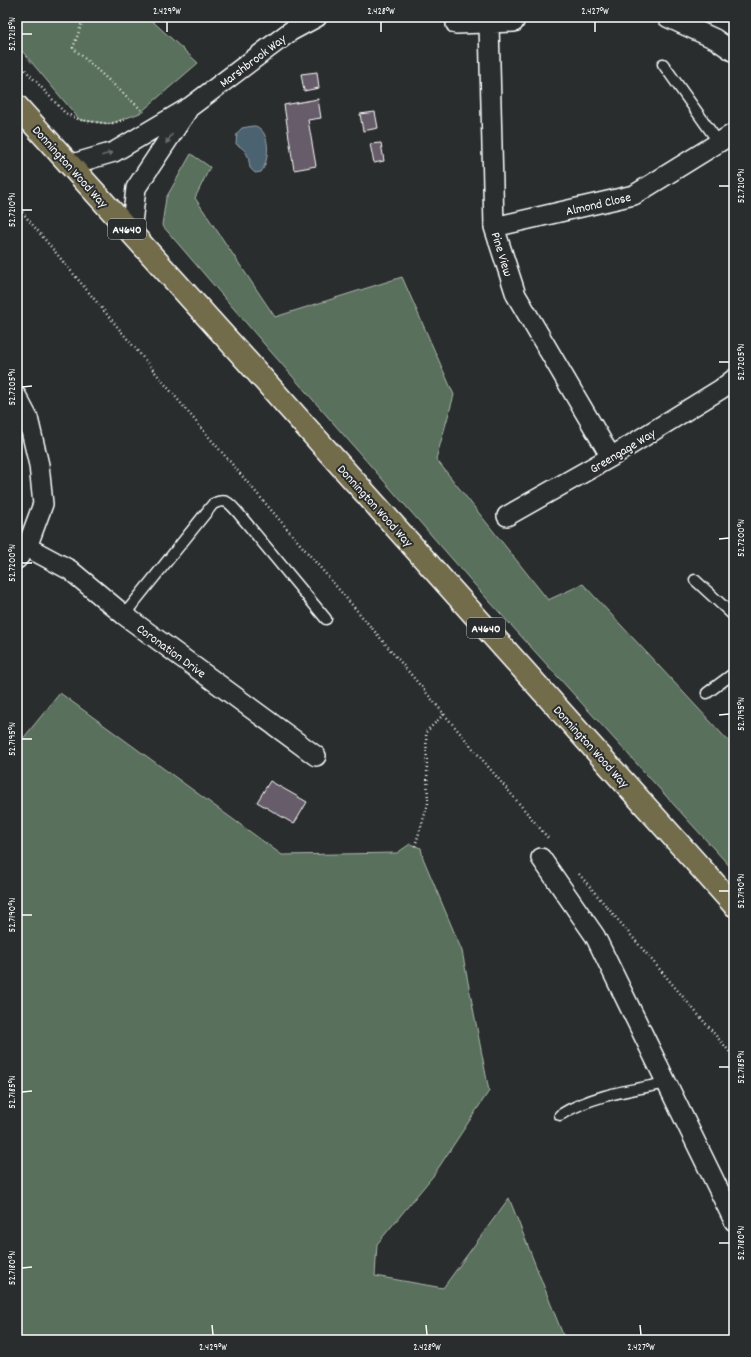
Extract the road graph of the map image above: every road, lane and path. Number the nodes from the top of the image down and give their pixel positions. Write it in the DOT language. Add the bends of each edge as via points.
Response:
graph roads {
  1 [pos="84,17"];
  2 [pos="317,17"];
  3 [pos="667,17"];
  4 [pos="514,22"];
  5 [pos="456,24"];
  6 [pos="490,24"];
  7 [pos="734,52"];
  8 [pos="17,61"];
  9 [pos="662,64"];
  10 [pos="17,106"];
  11 [pos="190,107"];
  12 [pos="139,116"];
  13 [pos="132,118"];
  14 [pos="726,138"];
  15 [pos="69,165"];
  16 [pos="17,206"];
  17 [pos="494,227"];
  18 [pos="131,232"];
  19 [pos="734,379"];
  20 [pos="17,397"];
  21 [pos="611,457"];
  22 [pos="507,516"];
  23 [pos="22,553"];
  24 [pos="695,580"];
  25 [pos="124,615"];
  26 [pos="734,616"];
  27 [pos="326,619"];
  28 [pos="734,674"];
  29 [pos="707,693"];
  30 [pos="444,714"];
  31 [pos="316,756"];
  32 [pos="551,842"];
  33 [pos="415,846"];
  34 [pos="541,858"];
  35 [pos="576,872"];
  36 [pos="734,905"];
  37 [pos="734,1057"];
  38 [pos="667,1083"];
  39 [pos="560,1115"];
  40 [pos="734,1221"];
  1 -- 12 [label="path" via="73,48 146,114"];
  2 -- 11 [label="street, Marshbrook Way" via="291,31"];
  3 -- 7 [label="street" via="715,39"];
  4 -- 6 [label="street"];
  5 -- 6 [label="street"];
  6 -- 17 [label="street, Pine View"];
  8 -- 13 [label="path" via="65,113 80,120 110,124"];
  9 -- 14 [label="lane"];
  10 -- 15 [label="main road, Donnington Wood Way / A4640"];
  15 -- 11 [label="street, Marshbrook Way, one-way" via="114,152"];
  11 -- 18 [label="street, Marshbrook Way, one-way" via="136,188"];
  14 -- 17 [label="street, Almond Close" via="634,195"];
  15 -- 18 [label="main road, Donnington Wood Way / A4640"];
  16 -- 30 [label="path"];
  17 -- 21 [label="street, Pine View" via="516,295"];
  18 -- 36 [label="main road, Donnington Wood Way / A4640"];
  19 -- 21 [label="street, Greengage Way" via="721,390"];
  20 -- 23 [label="street, Coronation Drive" via="28,418 39,465 43,504"];
  21 -- 22 [label="street, Greengage Way"];
  23 -- 25 [label="street, Coronation Drive" via="70,570"];
  24 -- 26 [label="lane"];
  25 -- 27 [label="lane" via="213,504 220,500 228,502 240,514"];
  25 -- 31 [label="street, Coronation Drive"];
  28 -- 29 [label="lane"];
  30 -- 32 [label="path"];
  30 -- 33 [label="path" via="426,732 428,804"];
  34 -- 38 [label="street" via="595,936"];
  35 -- 37 [label="path"];
  38 -- 39 [label="lane" via="584,1102"];
  38 -- 40 [label="street"];
}
